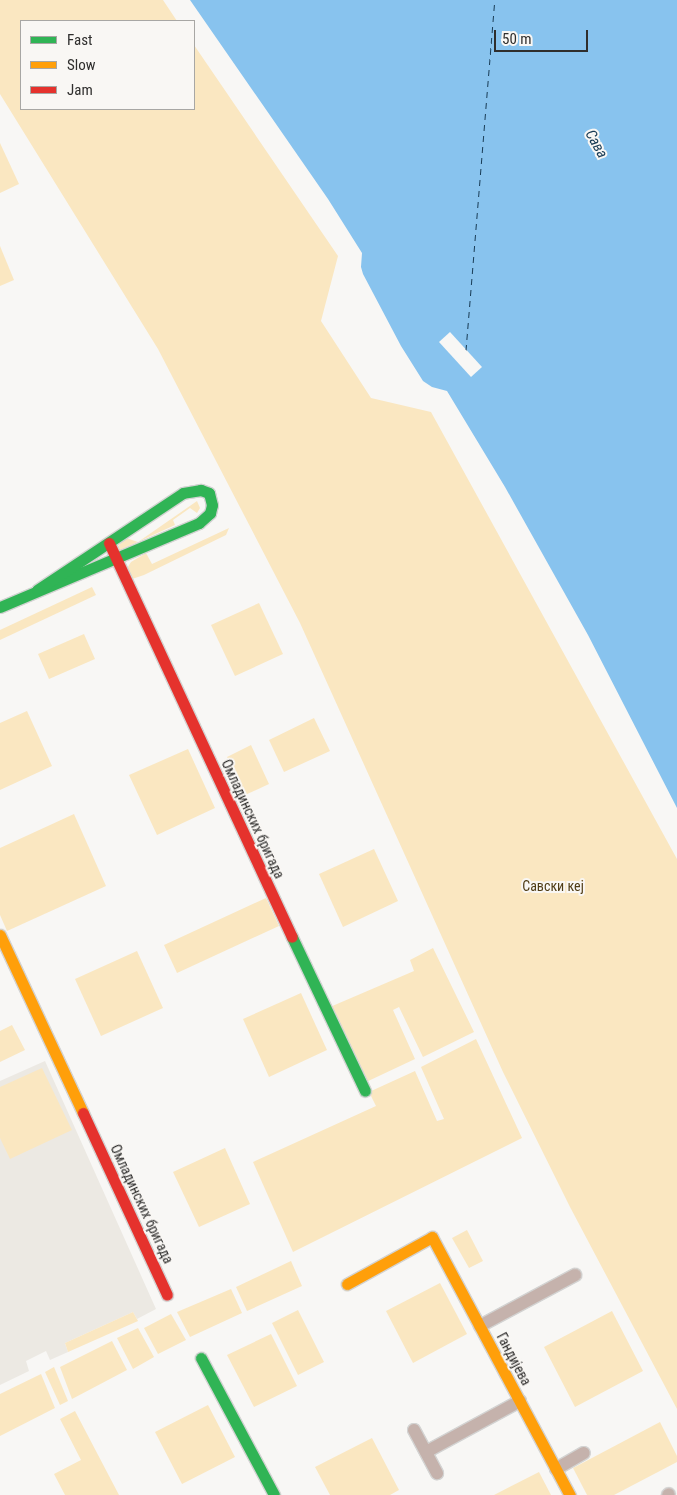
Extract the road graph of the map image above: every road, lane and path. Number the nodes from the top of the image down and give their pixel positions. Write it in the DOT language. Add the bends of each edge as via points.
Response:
graph roads {
  1 [pos="109,543"];
  2 [pos="116,560"];
  3 [pos="37,590"];
  4 [pos="0,607"];
  5 [pos="0,935"];
  6 [pos="365,1091"];
  7 [pos="575,1275"];
  8 [pos="347,1284"];
  9 [pos="168,1295"];
  10 [pos="480,1326"];
  11 [pos="200,1358"];
  12 [pos="520,1401"];
  13 [pos="414,1430"];
  14 [pos="426,1452"];
  15 [pos="584,1453"];
  16 [pos="556,1469"];
  17 [pos="437,1473"];
  18 [pos="274,1495"];
  19 [pos="570,1495"];
  1 -- 2 [label="street, Омладинских бригада"];
  1 -- 2 [label="street" via="183,493 201,490 209,493 210,513 199,523"];
  1 -- 3 [label="street"];
  2 -- 3 [label="street"];
  2 -- 6 [label="street, Омладинских бригада"];
  3 -- 4 [label="street"];
  5 -- 9 [label="street, Омладинских бригада"];
  7 -- 10 [label="street"];
  8 -- 10 [label="street, Гандијева" via="432,1237"];
  10 -- 12 [label="street, Гандијева"];
  11 -- 18 [label="street"];
  12 -- 14 [label="street"];
  12 -- 16 [label="street, Гандијева"];
  13 -- 14 [label="street"];
  14 -- 17 [label="street"];
  15 -- 16 [label="street"];
  16 -- 19 [label="street, Гандијева"];
}
